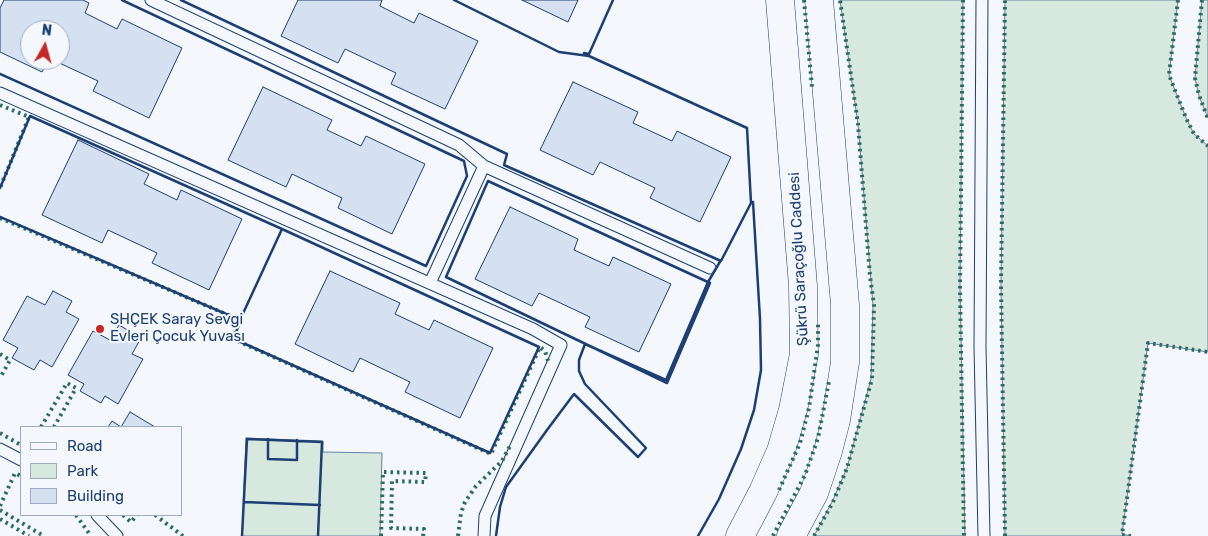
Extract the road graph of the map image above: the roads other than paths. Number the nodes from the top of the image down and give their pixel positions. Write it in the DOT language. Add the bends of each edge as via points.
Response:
graph roads {
  1 [pos="151,0"];
  2 [pos="780,0"];
  3 [pos="819,0"];
  4 [pos="982,0"];
  5 [pos="0,93"];
  6 [pos="484,166"];
  7 [pos="710,268"];
  8 [pos="430,283"];
  9 [pos="0,449"];
  10 [pos="20,459"];
  11 [pos="98,516"];
  12 [pos="117,536"];
  13 [pos="484,536"];
  14 [pos="740,536"];
  15 [pos="791,536"];
  16 [pos="984,536"];
  1 -- 6 [label="lane" via="459,145"];
  2 -- 14 [label="street, Şükrü Saraçoğlu Caddesi" via="803,286 804,354 781,451"];
  3 -- 15 [label="street" via="845,305 845,362 828,451 814,493"];
  4 -- 16 [label="lane" via="980,347"];
  5 -- 8 [label="lane"];
  6 -- 7 [label="lane"];
  6 -- 8 [label="lane"];
  8 -- 13 [label="lane" via="561,345 485,516"];
  9 -- 10 [label="lane"];
  11 -- 12 [label="lane"];
}
